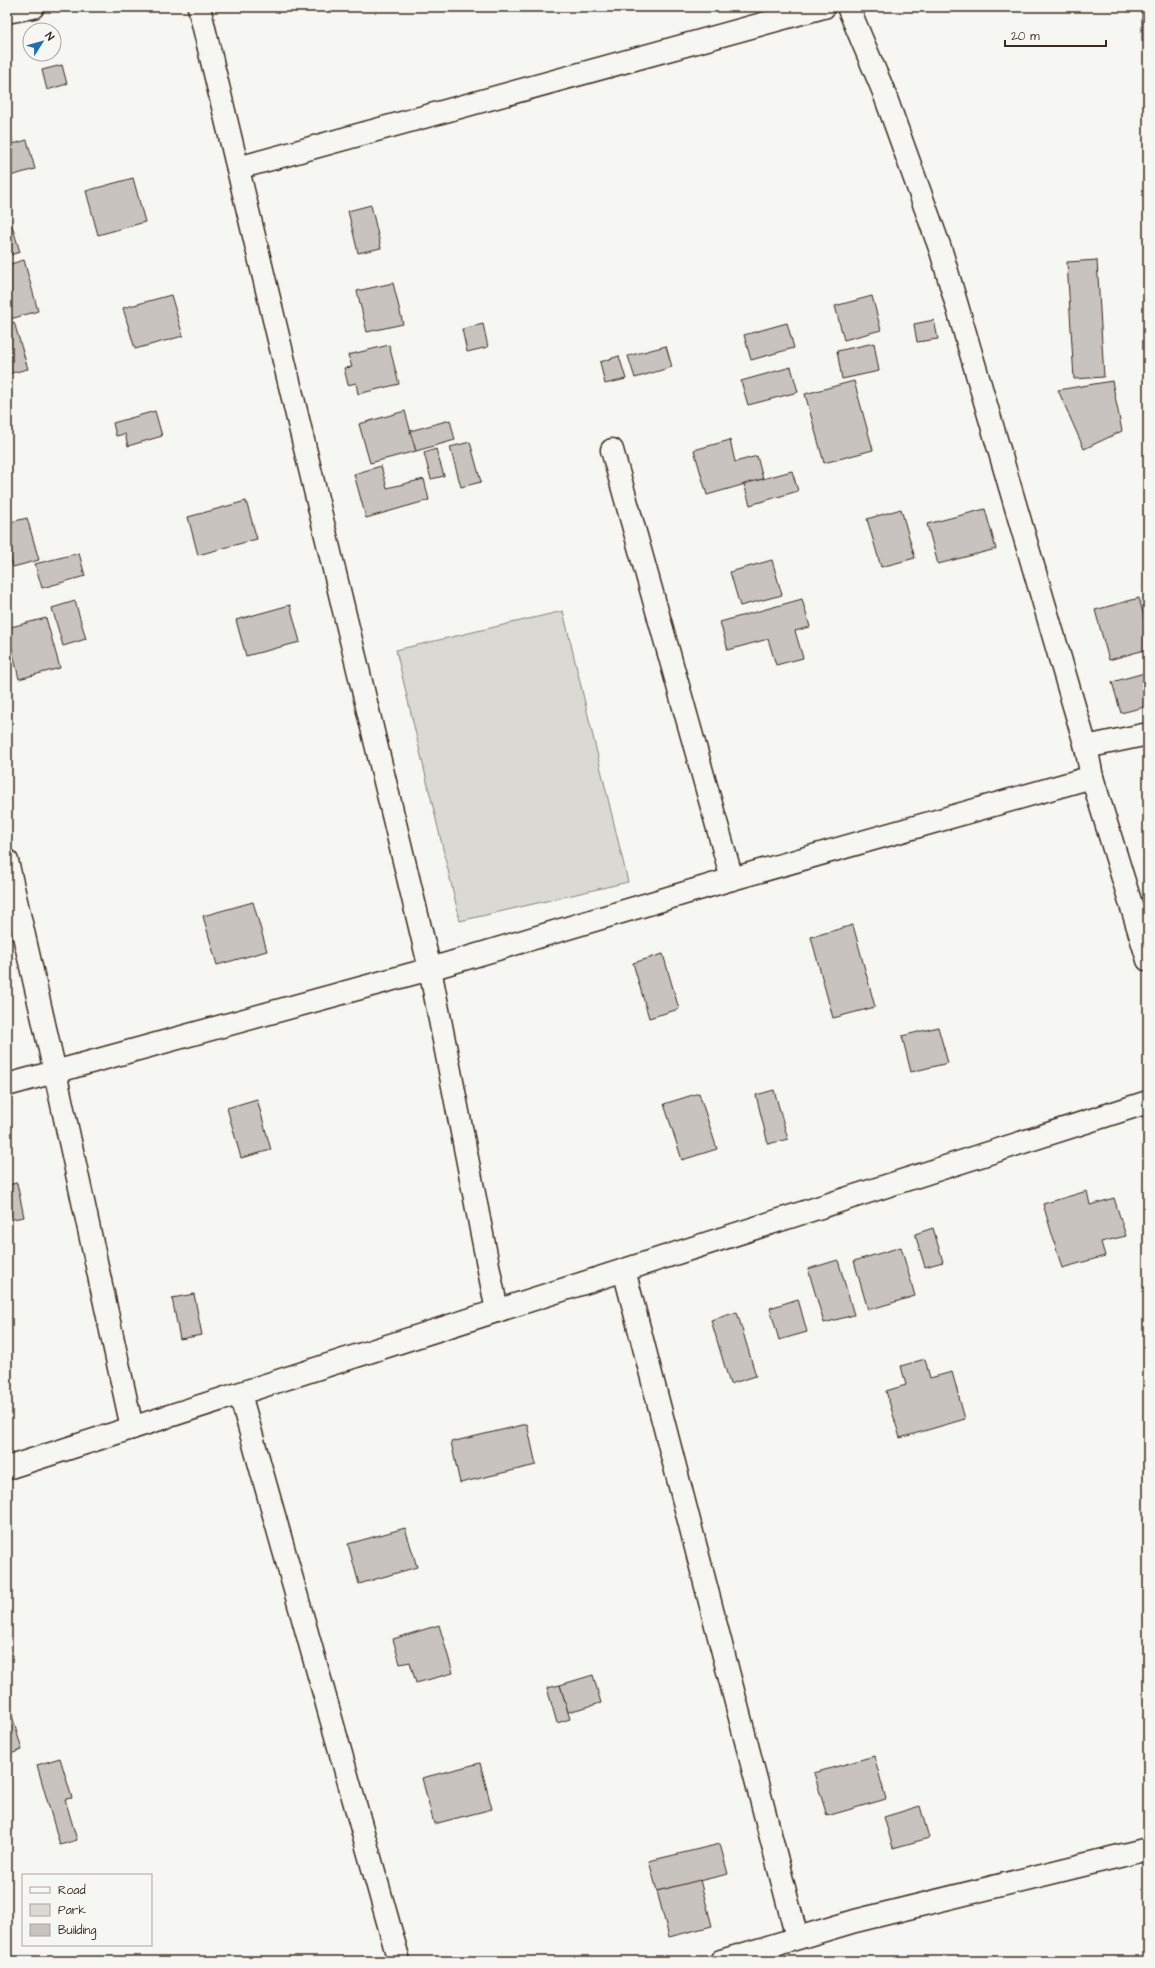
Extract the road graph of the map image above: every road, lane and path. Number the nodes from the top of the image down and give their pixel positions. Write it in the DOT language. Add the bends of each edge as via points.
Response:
graph roads {
  1 [pos="33,7"];
  2 [pos="199,7"];
  3 [pos="824,7"];
  4 [pos="848,7"];
  5 [pos="7,12"];
  6 [pos="238,168"];
  7 [pos="612,450"];
  8 [pos="1148,734"];
  9 [pos="1086,747"];
  10 [pos="1092,777"];
  11 [pos="7,861"];
  12 [pos="732,879"];
  13 [pos="1148,960"];
  14 [pos="430,969"];
  15 [pos="55,1072"];
  16 [pos="7,1085"];
  17 [pos="1148,1102"];
  18 [pos="624,1270"];
  19 [pos="497,1311"];
  20 [pos="240,1394"];
  21 [pos="132,1428"];
  22 [pos="7,1468"];
  23 [pos="1148,1849"];
  24 [pos="796,1938"];
  25 [pos="399,1961"];
  26 [pos="721,1961"];
  1 -- 5 [label="street"];
  2 -- 6 [label="street"];
  3 -- 6 [label="street"];
  4 -- 9 [label="street" via="883,90 941,251"];
  6 -- 14 [label="street"];
  7 -- 12 [label="street"];
  8 -- 9 [label="street"];
  9 -- 10 [label="street"];
  10 -- 12 [label="street"];
  10 -- 13 [label="street"];
  11 -- 15 [label="street"];
  12 -- 14 [label="street"];
  14 -- 15 [label="street"];
  14 -- 19 [label="street"];
  15 -- 16 [label="street"];
  15 -- 21 [label="street"];
  17 -- 18 [label="street"];
  18 -- 19 [label="street"];
  18 -- 24 [label="street"];
  19 -- 20 [label="street"];
  20 -- 21 [label="street"];
  20 -- 25 [label="street"];
  21 -- 22 [label="street"];
  23 -- 24 [label="street" via="855,1921"];
  24 -- 26 [label="street"];
}
